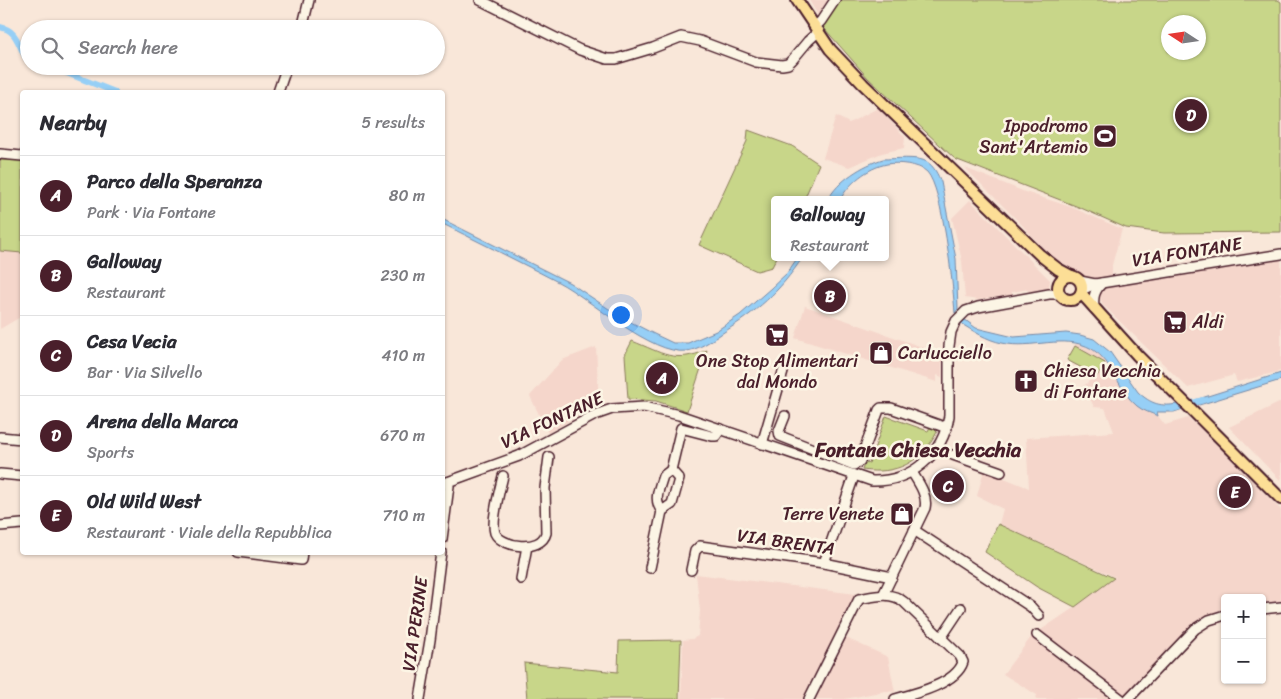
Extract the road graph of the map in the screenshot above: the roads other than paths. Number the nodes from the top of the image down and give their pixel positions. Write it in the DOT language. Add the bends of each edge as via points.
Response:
graph roads {
  1 [pos="309,0"];
  2 [pos="480,0"];
  3 [pos="797,0"];
  4 [pos="835,0"];
  5 [pos="304,20"];
  6 [pos="817,29"];
  7 [pos="284,75"];
  8 [pos="279,90"];
  9 [pos="0,154"];
  10 [pos="20,156"];
  11 [pos="1281,254"];
  12 [pos="1040,255"];
  13 [pos="1098,283"];
  14 [pos="1060,288"];
  15 [pos="1078,288"];
  16 [pos="1094,308"];
  17 [pos="1115,332"];
  18 [pos="783,372"];
  19 [pos="679,415"];
  20 [pos="785,416"];
  21 [pos="681,428"];
  22 [pos="947,428"];
  23 [pos="721,429"];
  24 [pos="0,437"];
  25 [pos="20,439"];
  26 [pos="762,444"];
  27 [pos="953,455"];
  28 [pos="549,457"];
  29 [pos="833,457"];
  30 [pos="830,467"];
  31 [pos="672,470"];
  32 [pos="912,472"];
  33 [pos="1001,472"];
  34 [pos="0,474"];
  35 [pos="20,476"];
  36 [pos="503,476"];
  37 [pos="854,476"];
  38 [pos="445,483"];
  39 [pos="1281,499"];
  40 [pos="662,512"];
  41 [pos="445,516"];
  42 [pos="20,524"];
  43 [pos="0,526"];
  44 [pos="914,530"];
  45 [pos="527,546"];
  46 [pos="262,555"];
  47 [pos="302,555"];
  48 [pos="441,555"];
  49 [pos="824,563"];
  50 [pos="650,568"];
  51 [pos="692,570"];
  52 [pos="892,577"];
  53 [pos="521,579"];
  54 [pos="891,596"];
  55 [pos="1281,606"];
  56 [pos="961,608"];
  57 [pos="1266,608"];
  58 [pos="1038,616"];
  59 [pos="1221,616"];
  60 [pos="1037,635"];
  61 [pos="941,638"];
  62 [pos="811,696"];
  63 [pos="918,696"];
  64 [pos="420,699"];
  65 [pos="895,699"];
  66 [pos="1121,699"];
  67 [pos="1128,699"];
  1 -- 5 [label="street"];
  2 -- 6 [label="street" via="580,50 607,59 616,59 681,37 756,62 782,66 793,59"];
  3 -- 6 [label="main road"];
  4 -- 6 [label="street"];
  6 -- 12 [label="main road" via="830,49 863,84"];
  7 -- 8 [label="street"];
  9 -- 10 [label="street"];
  11 -- 13 [label="street, VIA FONTANE"];
  12 -- 14 [label="main road"];
  12 -- 15 [label="main road"];
  13 -- 15 [label="street, VIA FONTANE"];
  13 -- 16 [label="street"];
  14 -- 15 [label="main road" via="1067,299"];
  14 -- 15 [label="main road" via="1065,277"];
  14 -- 22 [label="street, VIA FONTANE" via="1049,294 978,307 963,313 956,321 950,338"];
  15 -- 16 [label="main road"];
  15 -- 17 [label="main road"];
  16 -- 17 [label="main road"];
  17 -- 39 [label="main road"];
  18 -- 26 [label="street"];
  19 -- 21 [label="street"];
  19 -- 23 [label="street, VIA FONTANE"];
  19 -- 38 [label="street, VIA FONTANE" via="644,407 612,408 519,456"];
  20 -- 29 [label="street" via="780,436"];
  21 -- 23 [label="street" via="712,436"];
  21 -- 31 [label="street"];
  22 -- 29 [label="street" via="884,407 879,410 860,461 854,465"];
  22 -- 32 [label="street, VIA FONTANE" via="924,464"];
  23 -- 26 [label="street, VIA FONTANE"];
  24 -- 25 [label="street"];
  26 -- 30 [label="street, VIA FONTANE"];
  27 -- 33 [label="street"];
  28 -- 45 [label="street" via="545,488 546,533 540,544"];
  29 -- 30 [label="street"];
  30 -- 37 [label="street, VIA FONTANE"];
  31 -- 40 [label="street" via="663,476 657,501"];
  31 -- 40 [label="street" via="678,478 672,504"];
  32 -- 37 [label="street, VIA FONTANE" via="887,481"];
  32 -- 44 [label="street" via="926,503"];
  34 -- 35 [label="street"];
  36 -- 45 [label="street" via="494,531 498,539"];
  37 -- 49 [label="street"];
  38 -- 41 [label="street" via="449,486"];
  40 -- 50 [label="street"];
  42 -- 43 [label="street"];
  44 -- 52 [label="street"];
  44 -- 58 [label="street" via="1031,607"];
  45 -- 53 [label="street"];
  46 -- 47 [label="street" via="301,560"];
  48 -- 64 [label="street, VIA PERINE"];
  49 -- 51 [label="street, VIA BRENTA" via="700,546 695,551"];
  49 -- 52 [label="street, VIA BRENTA"];
  52 -- 54 [label="street"];
  52 -- 54 [label="street"];
  54 -- 61 [label="street"];
  54 -- 62 [label="street" via="859,599"];
  55 -- 57 [label="street"];
  56 -- 61 [label="street"];
  59 -- 67 [label="street" via="1194,628"];
  60 -- 66 [label="street"];
  61 -- 63 [label="street" via="960,656 962,665 947,679"];
  63 -- 65 [label="street"];
}
